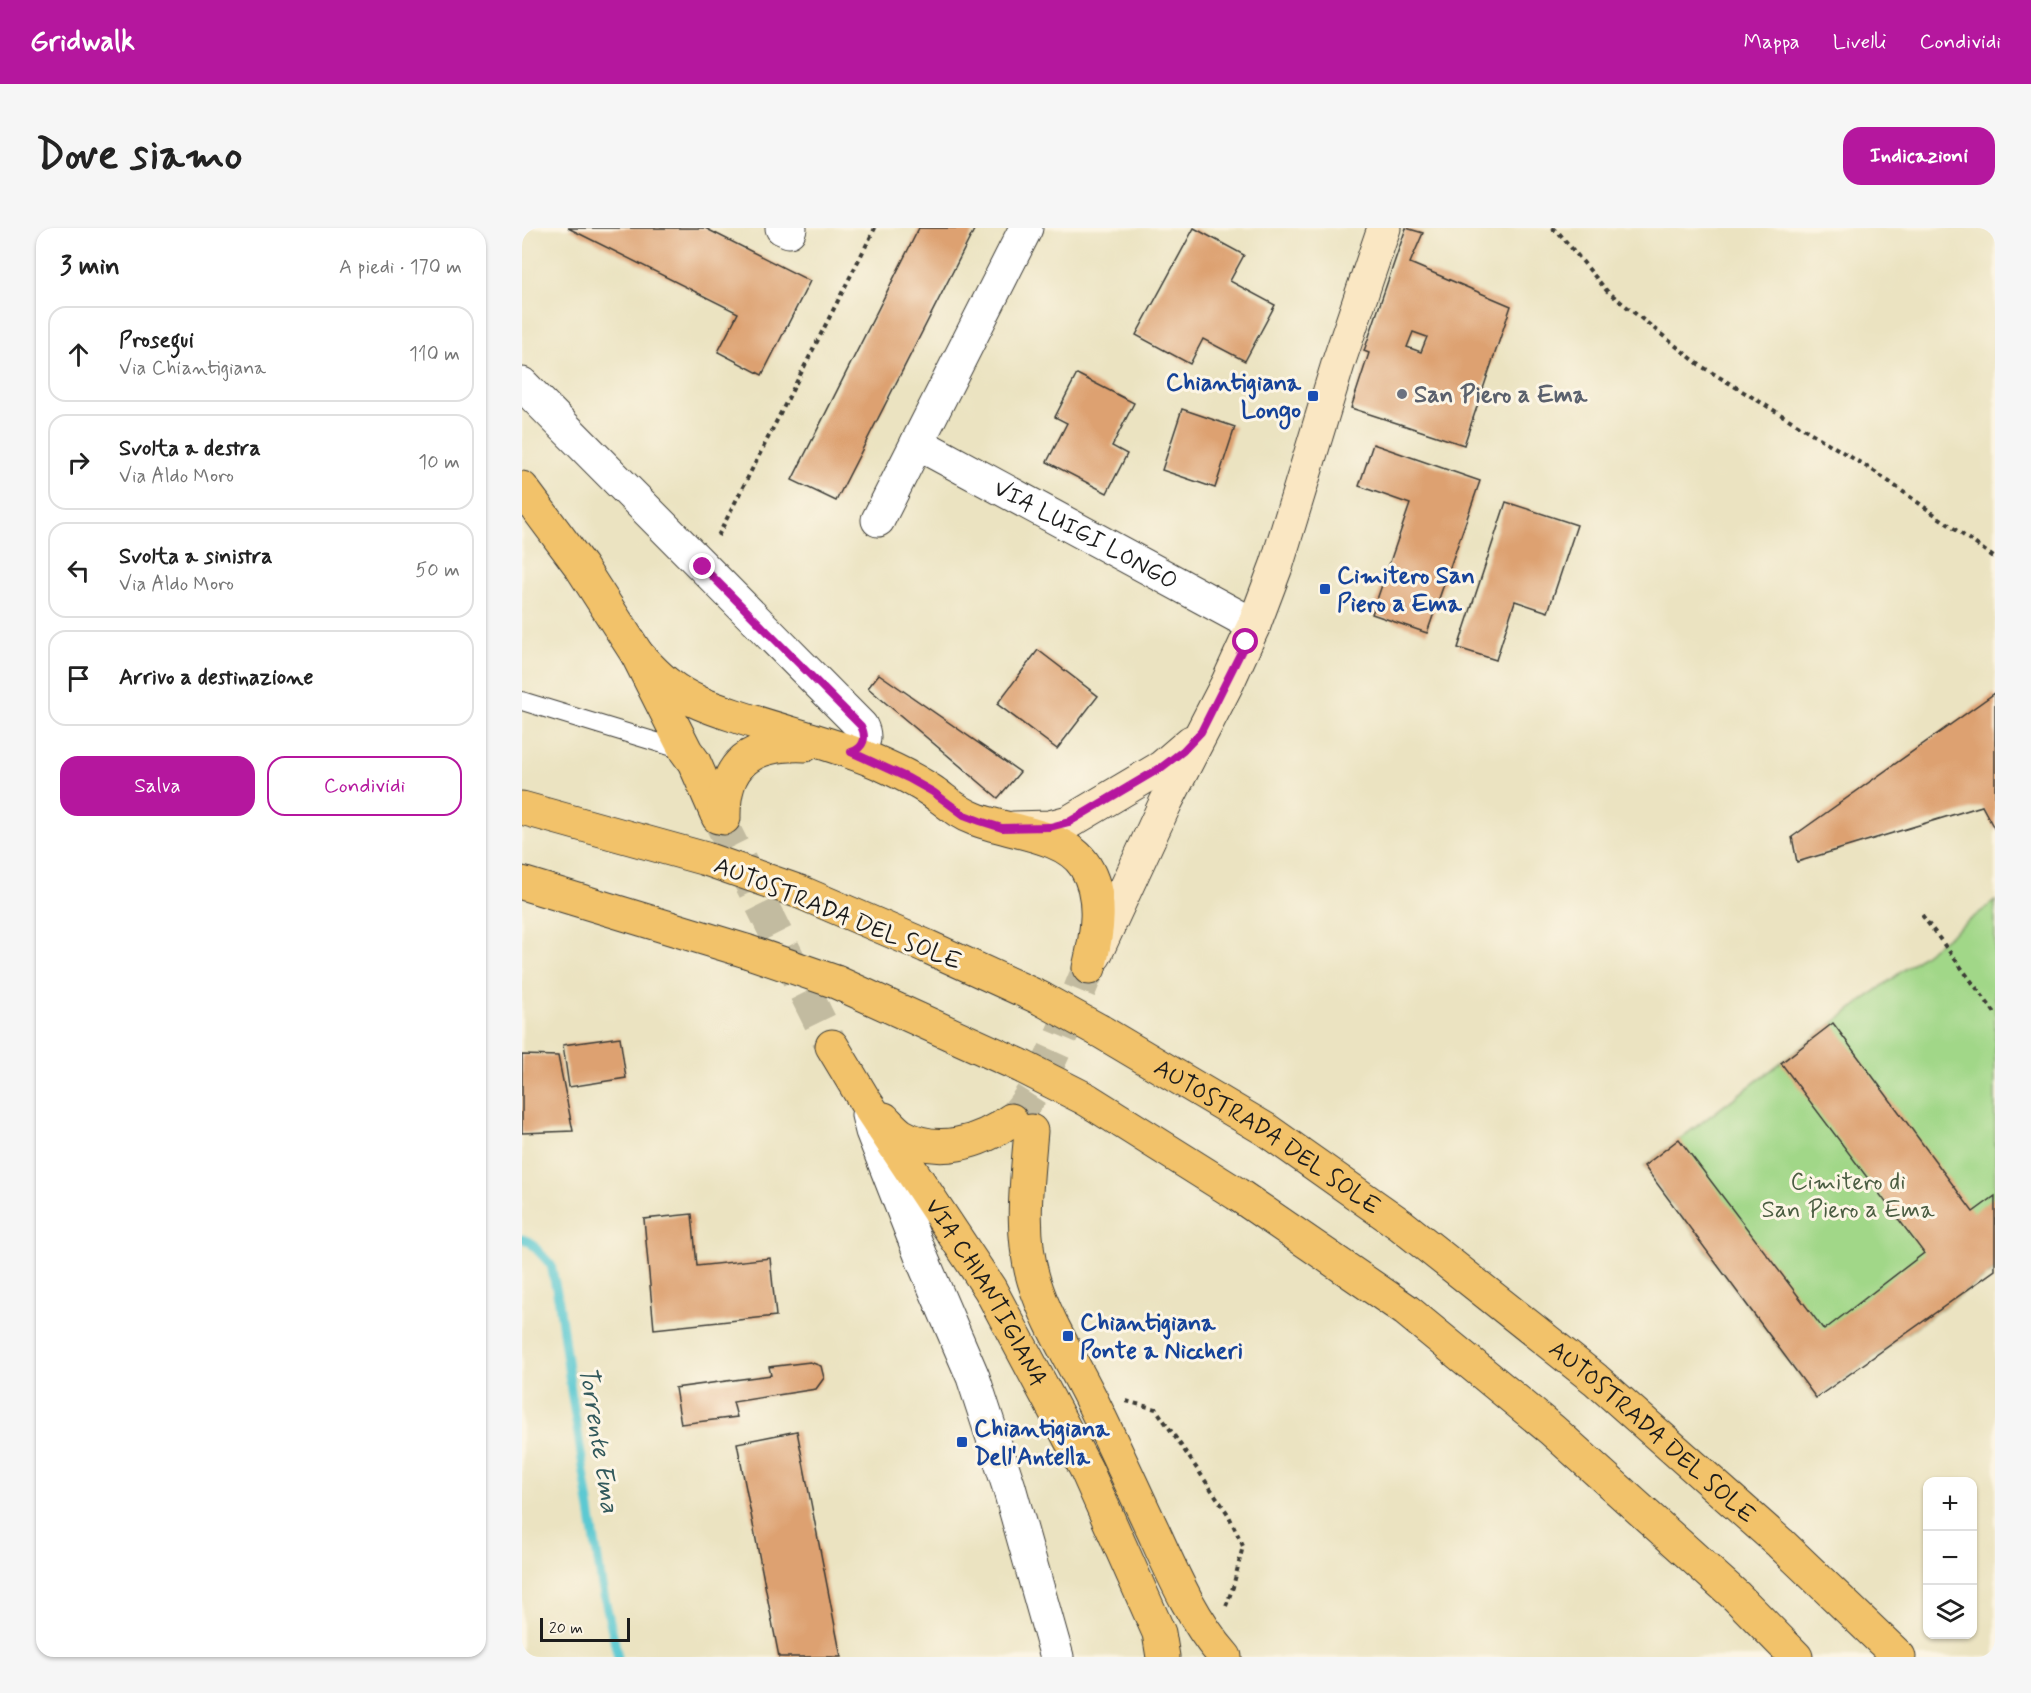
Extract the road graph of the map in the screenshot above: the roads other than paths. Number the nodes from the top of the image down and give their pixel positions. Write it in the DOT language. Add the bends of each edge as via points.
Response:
graph roads {
  1 [pos="782,228"];
  2 [pos="790,228"];
  3 [pos="1026,228"];
  4 [pos="1384,228"];
  5 [pos="522,384"];
  6 [pos="917,444"];
  7 [pos="522,488"];
  8 [pos="878,520"];
  9 [pos="1254,625"];
  10 [pos="637,654"];
  11 [pos="522,701"];
  12 [pos="1201,732"];
  13 [pos="843,749"];
  14 [pos="686,751"];
  15 [pos="522,808"];
  16 [pos="1002,828"];
  17 [pos="522,883"];
  18 [pos="1089,968"];
  19 [pos="832,1046"];
  20 [pos="865,1101"];
  21 [pos="1057,1657"];
  22 [pos="1163,1657"];
  23 [pos="1225,1657"];
  24 [pos="1796,1657"];
  25 [pos="1899,1657"];
  1 -- 2 [label="street"];
  3 -- 6 [label="street"];
  4 -- 9 [label="street"];
  5 -- 13 [label="street" via="861,726 861,748"];
  6 -- 8 [label="street"];
  6 -- 9 [label="street, VIA LUIGI LONGO"];
  7 -- 10 [label="main road" via="581,567"];
  9 -- 12 [label="street"];
  10 -- 13 [label="main road" via="670,686 690,699"];
  10 -- 14 [label="main road"];
  11 -- 14 [label="lane"];
  12 -- 16 [label="street" via="1162,767 1069,822 1050,827"];
  12 -- 18 [label="street"];
  13 -- 14 [label="main road" via="775,745 758,750 744,759 732,775 721,817"];
  13 -- 16 [label="main road" via="908,778 964,815"];
  15 -- 25 [label="main road, AUTOSTRADA DEL SOLE, bridge" via="706,859 800,892 926,946 1040,998 1266,1129 1401,1225 1594,1379 1780,1543"];
  16 -- 18 [label="main road" via="1060,845 1084,865 1093,881 1097,912"];
  17 -- 24 [label="main road, bridge" via="836,982 1086,1099 1237,1194 1406,1310 1552,1430 1736,1596"];
  19 -- 20 [label="main road, VIA CHIANTIGIANA"];
  20 -- 21 [label="street" via="872,1131 973,1377 1009,1486"];
  20 -- 22 [label="main road, VIA CHIANTIGIANA" via="990,1289 1059,1416 1141,1588 1159,1633"];
  20 -- 23 [label="main road, VIA CHIANTIGIANA" via="901,1135 937,1145 958,1145 997,1130 1021,1126 1028,1247 1034,1280 1055,1332 1091,1399 1168,1564 1194,1614"];
}
